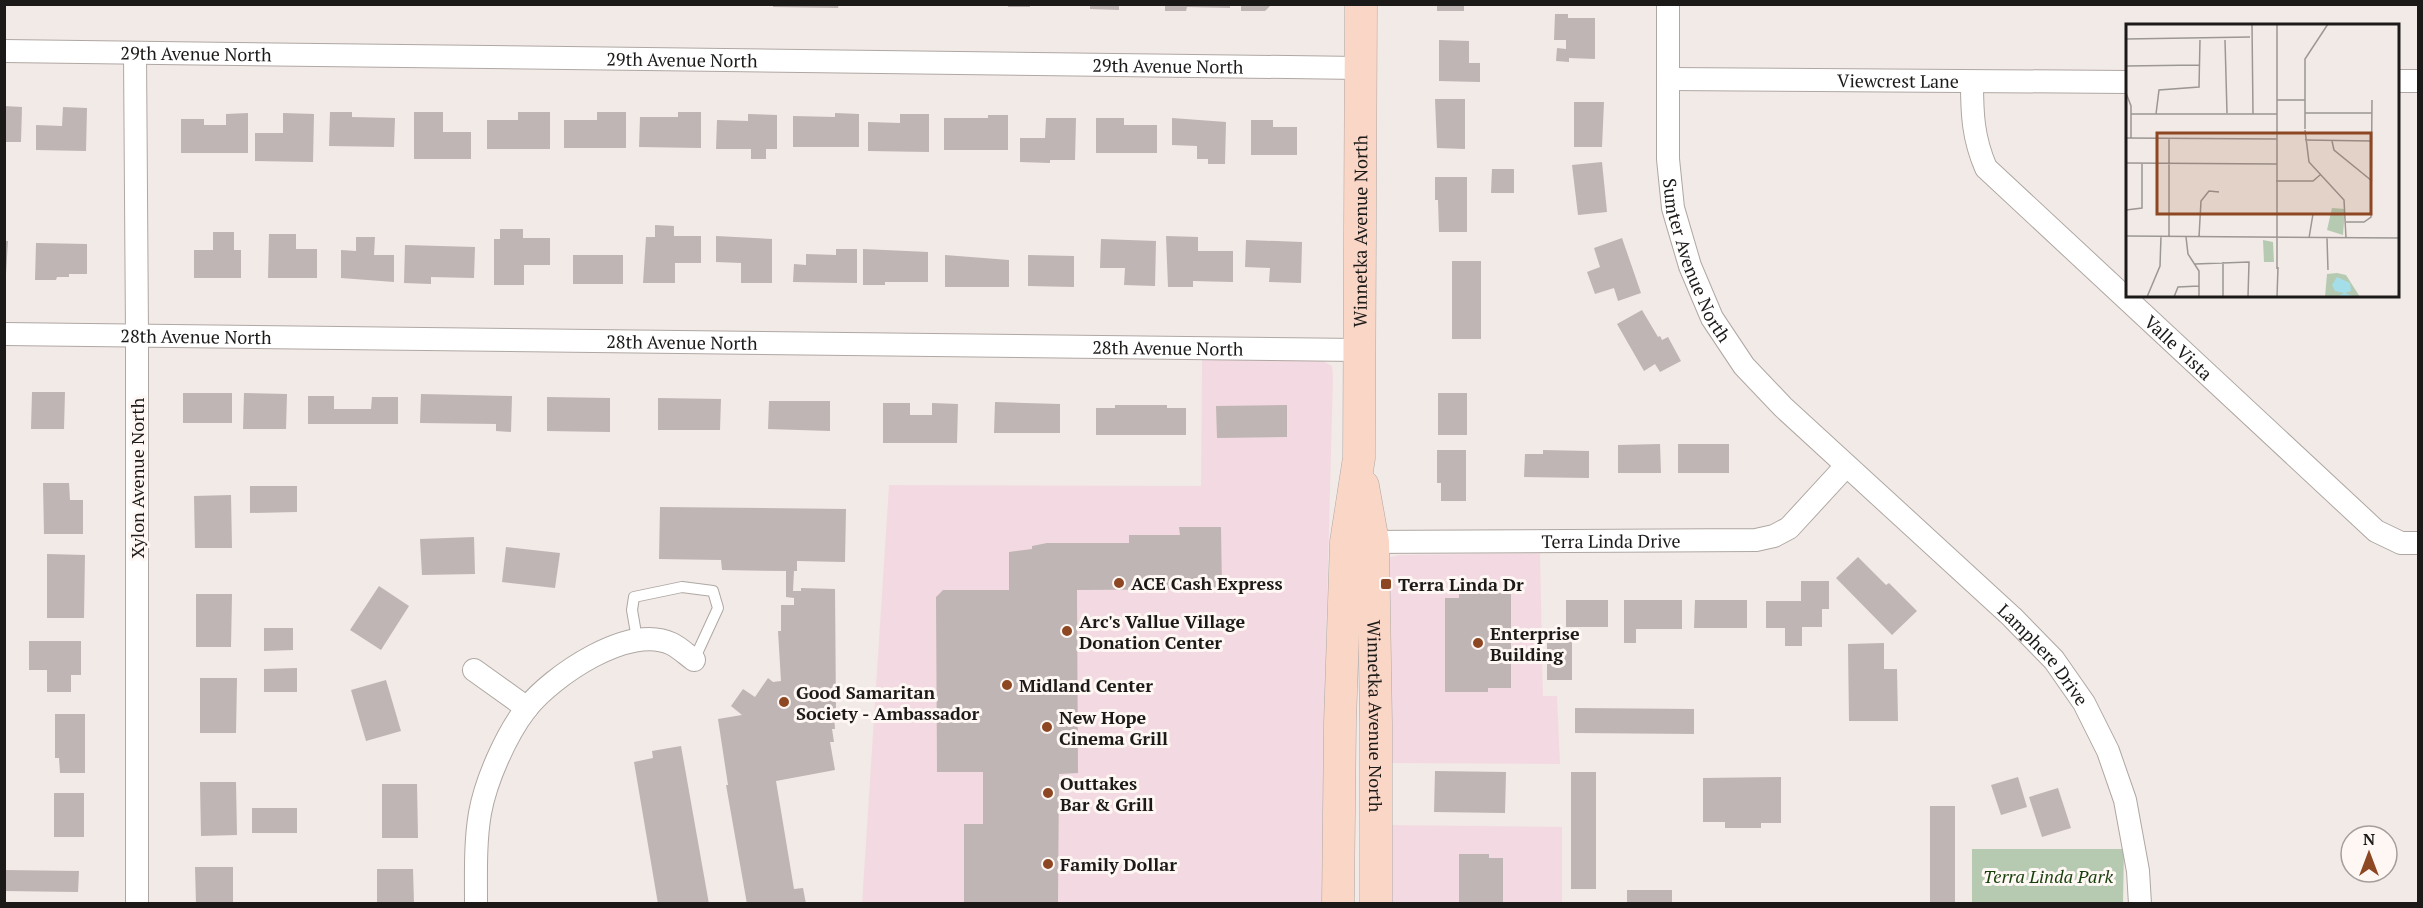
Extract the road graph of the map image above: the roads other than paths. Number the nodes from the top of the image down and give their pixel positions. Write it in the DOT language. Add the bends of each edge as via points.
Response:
graph roads {
  1 [pos="1360,4"];
  2 [pos="1668,4"];
  3 [pos="4,51"];
  4 [pos="135,53"];
  5 [pos="1359,68"];
  6 [pos="1668,79"];
  7 [pos="2399,81"];
  8 [pos="2418,81"];
  9 [pos="1972,82"];
  10 [pos="2126,82"];
  11 [pos="4,334"];
  12 [pos="138,336"];
  13 [pos="1359,350"];
  14 [pos="1846,466"];
  15 [pos="1359,542"];
  16 [pos="2418,543"];
  17 [pos="637,639"];
  18 [pos="694,660"];
  19 [pos="474,670"];
  20 [pos="527,708"];
  21 [pos="137,903"];
  22 [pos="476,903"];
  23 [pos="1338,903"];
  24 [pos="1376,903"];
  25 [pos="2140,903"];
  1 -- 5 [label="main road, Winnetka Avenue North"];
  2 -- 6 [label="street, Sumter Avenue North"];
  3 -- 4 [label="street, 29th Avenue North"];
  4 -- 5 [label="street, 29th Avenue North"];
  4 -- 12 [label="street, Xylon Avenue North"];
  5 -- 13 [label="main road, Winnetka Avenue North"];
  6 -- 9 [label="street, Viewcrest Lane"];
  6 -- 14 [label="street, Sumter Avenue North" via="1668,159 1673,208 1690,266 1712,318 1744,366"];
  7 -- 8 [label="street"];
  9 -- 10 [label="street, Viewcrest Lane"];
  9 -- 16 [label="street, Valle Vista" via="1972,122 1976,146 1986,168 2376,531 2401,543"];
  11 -- 12 [label="street, 28th Avenue North"];
  12 -- 13 [label="street, 28th Avenue North"];
  12 -- 21 [label="street, Xylon Avenue North"];
  13 -- 15 [label="main road, Winnetka Avenue North"];
  14 -- 15 [label="street, Terra Linda Drive" via="1789,528 1756,540"];
  14 -- 25 [label="street, Lamphere Drive" via="2040,644 2084,703 2126,800"];
  15 -- 23 [label="main road, Winnetka Avenue North" via="1340,723"];
  15 -- 24 [label="main road, Winnetka Avenue North" via="1376,723"];
  17 -- 18 [label="street" via="671,643"];
  17 -- 18 [label="lane" via="634,597 682,587 713,591 718,608"];
  17 -- 20 [label="street" via="591,656 561,676"];
  19 -- 20 [label="street"];
  20 -- 22 [label="street" via="495,765 480,812"];
}
